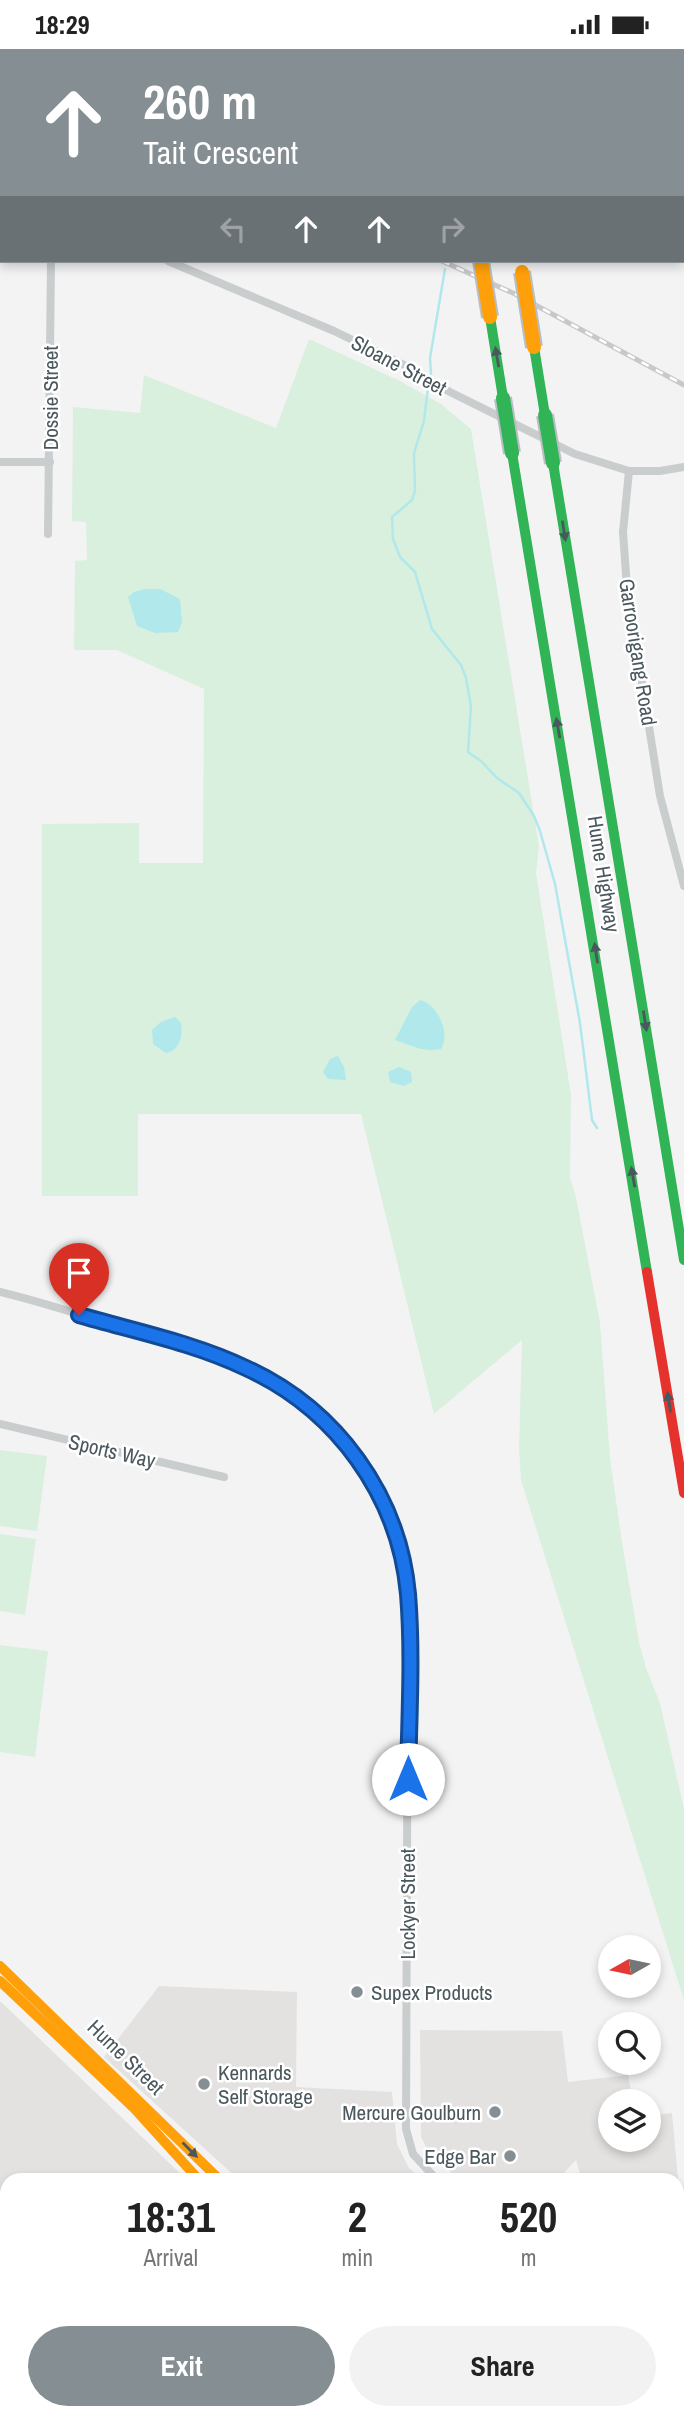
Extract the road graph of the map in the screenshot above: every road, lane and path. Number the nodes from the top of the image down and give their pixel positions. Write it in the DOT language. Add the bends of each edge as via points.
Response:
graph roads {
  1 [pos="51,263"];
  2 [pos="173,263"];
  3 [pos="481,263"];
  4 [pos="522,266"];
  5 [pos="0,462"];
  6 [pos="50,462"];
  7 [pos="684,467"];
  8 [pos="629,471"];
  9 [pos="48,534"];
  10 [pos="684,886"];
  11 [pos="684,1260"];
  12 [pos="0,1292"];
  13 [pos="0,1424"];
  14 [pos="224,1477"];
  15 [pos="684,1493"];
  16 [pos="0,1966"];
  17 [pos="0,1981"];
  18 [pos="193,2173"];
  19 [pos="213,2173"];
  20 [pos="431,2173"];
  1 -- 6 [label="street, Dossie Street"];
  2 -- 8 [label="street, Sloane Street" via="334,331 575,454"];
  15 -- 3 [label="main road, Hume Highway, one-way, bridge"];
  4 -- 11 [label="main road, Hume Highway, one-way, bridge"];
  5 -- 6 [label="street"];
  6 -- 9 [label="street, Dossie Street"];
  7 -- 8 [label="street"];
  8 -- 10 [label="street, Garroorigang Road" via="623,532 627,588 659,786"];
  12 -- 20 [label="street, Lockyer Street" via="204,1352 273,1381 338,1434 377,1488 398,1538 408,1593 406,2129 413,2154"];
  13 -- 14 [label="street, Sports Way"];
  16 -- 19 [label="main road, Hume Street, one-way"];
  17 -- 18 [label="main road, Hume Street" via="133,2107"];
}
